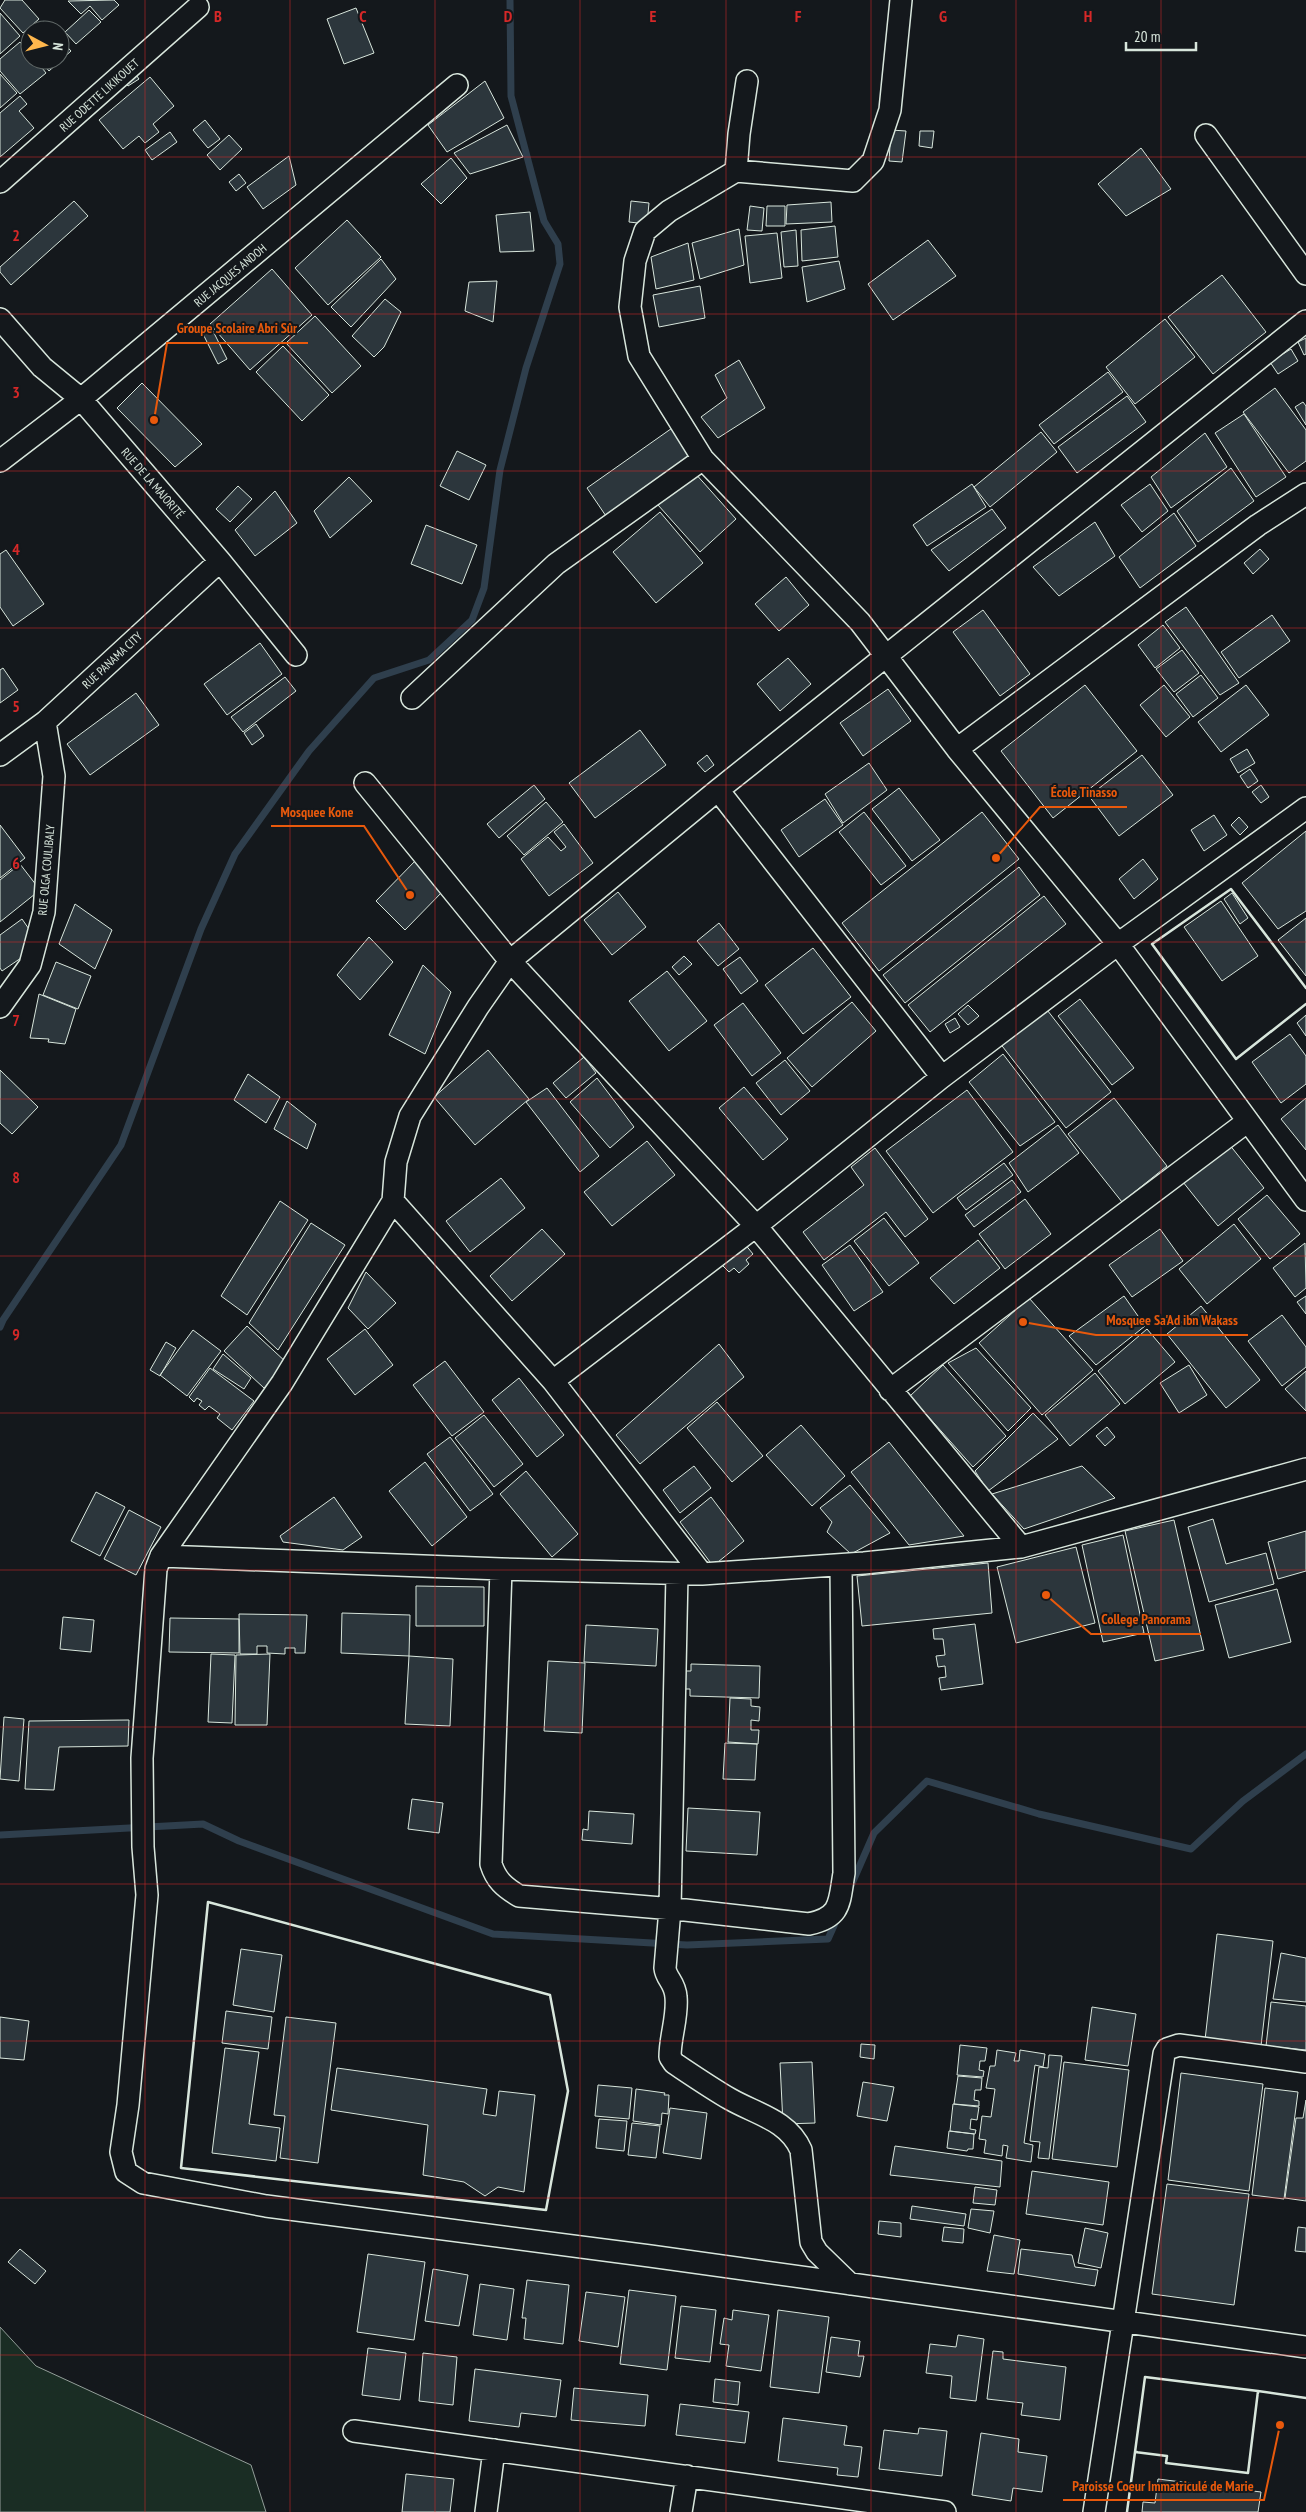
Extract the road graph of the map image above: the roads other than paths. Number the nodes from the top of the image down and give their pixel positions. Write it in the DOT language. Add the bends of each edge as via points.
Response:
graph roads {
  1 [pos="901,0"];
  2 [pos="198,7"];
  3 [pos="747,81"];
  4 [pos="457,85"];
  5 [pos="1206,135"];
  6 [pos="736,171"];
  7 [pos="0,182"];
  8 [pos="1306,274"];
  9 [pos="0,319"];
  10 [pos="1306,321"];
  11 [pos="81,399"];
  12 [pos="703,459"];
  13 [pos="0,462"];
  14 [pos="1306,494"];
  15 [pos="220,561"];
  16 [pos="296,655"];
  17 [pos="887,656"];
  18 [pos="412,698"];
  19 [pos="45,722"];
  20 [pos="957,749"];
  21 [pos="0,755"];
  22 [pos="365,783"];
  23 [pos="718,790"];
  24 [pos="1306,808"];
  25 [pos="1118,944"];
  26 [pos="510,961"];
  27 [pos="0,1007"];
  28 [pos="942,1077"];
  29 [pos="1248,1121"];
  30 [pos="1306,1200"];
  31 [pos="393,1201"];
  32 [pos="756,1226"];
  33 [pos="553,1381"];
  34 [pos="890,1390"];
  35 [pos="1306,1470"];
  36 [pos="1021,1548"];
  37 [pos="161,1556"];
  38 [pos="841,1564"];
  39 [pos="501,1569"];
  40 [pos="678,1574"];
  41 [pos="702,1574"];
  42 [pos="670,1909"];
  43 [pos="1306,2062"];
  44 [pos="850,2284"];
  45 [pos="1122,2321"];
  46 [pos="1306,2347"];
  47 [pos="354,2431"];
  48 [pos="494,2450"];
  49 [pos="687,2476"];
  50 [pos="885,2508"];
  51 [pos="486,2512"];
  52 [pos="681,2512"];
  53 [pos="945,2512"];
  54 [pos="1094,2512"];
  1 -- 6 [label="street" via="890,110 873,161 853,181"];
  2 -- 7 [label="street, RUE ODETTE LIKIKOUET"];
  3 -- 6 [label="street" via="738,134"];
  4 -- 11 [label="street, RUE JACQUES ANDOH"];
  5 -- 8 [label="street"];
  6 -- 12 [label="street" via="669,211 645,231 635,261 630,307 639,356"];
  9 -- 11 [label="street, RUE DE LA MAJORITÉ" via="42,367"];
  10 -- 17 [label="street"];
  11 -- 13 [label="street, RUE JACQUES ANDOH"];
  11 -- 15 [label="street, RUE DE LA MAJORITÉ"];
  12 -- 17 [label="street" via="860,622"];
  12 -- 18 [label="street" via="556,564"];
  14 -- 20 [label="street" via="1258,524"];
  15 -- 16 [label="street, RUE DE LA MAJORITÉ"];
  15 -- 19 [label="street, RUE PANAMA CITY"];
  17 -- 20 [label="street"];
  17 -- 23 [label="street"];
  19 -- 21 [label="street, RUE PANAMA CITY"];
  19 -- 27 [label="street, RUE OLGA COULIBALY" via="54,776 44,912 30,965"];
  20 -- 25 [label="street"];
  22 -- 26 [label="street"];
  23 -- 26 [label="street"];
  23 -- 28 [label="street"];
  24 -- 25 [label="street"];
  25 -- 28 [label="street"];
  25 -- 29 [label="street"];
  26 -- 31 [label="street" via="410,1116 396,1162"];
  26 -- 32 [label="street"];
  28 -- 32 [label="street"];
  29 -- 30 [label="street"];
  29 -- 34 [label="street"];
  31 -- 33 [label="street"];
  31 -- 37 [label="street" via="282,1384"];
  32 -- 33 [label="street"];
  32 -- 34 [label="street"];
  33 -- 41 [label="street"];
  34 -- 36 [label="street"];
  35 -- 36 [label="street"];
  36 -- 38 [label="street"];
  37 -- 39 [label="street"];
  37 -- 44 [label="street" via="156,1569 142,1758 147,1895 121,2152 126,2172 143,2183 266,2206"];
  38 -- 41 [label="street"];
  38 -- 42 [label="street" via="844,1873 836,1912 826,1921 809,1924"];
  39 -- 40 [label="street"];
  39 -- 42 [label="street" via="491,1864 496,1878 519,1896"];
  40 -- 41 [label="street"];
  40 -- 42 [label="street"];
  42 -- 44 [label="street" via="665,1972 674,1984 677,2011 670,2057 674,2063 731,2100 778,2123 796,2140 801,2150 811,2242"];
  43 -- 45 [label="street" via="1179,2045 1167,2049 1162,2060"];
  44 -- 45 [label="street"];
  45 -- 46 [label="street"];
  45 -- 54 [label="street"];
  47 -- 48 [label="street"];
  48 -- 49 [label="street"];
  48 -- 51 [label="street"];
  49 -- 50 [label="street"];
  49 -- 52 [label="street"];
  50 -- 53 [label="street"];
}
